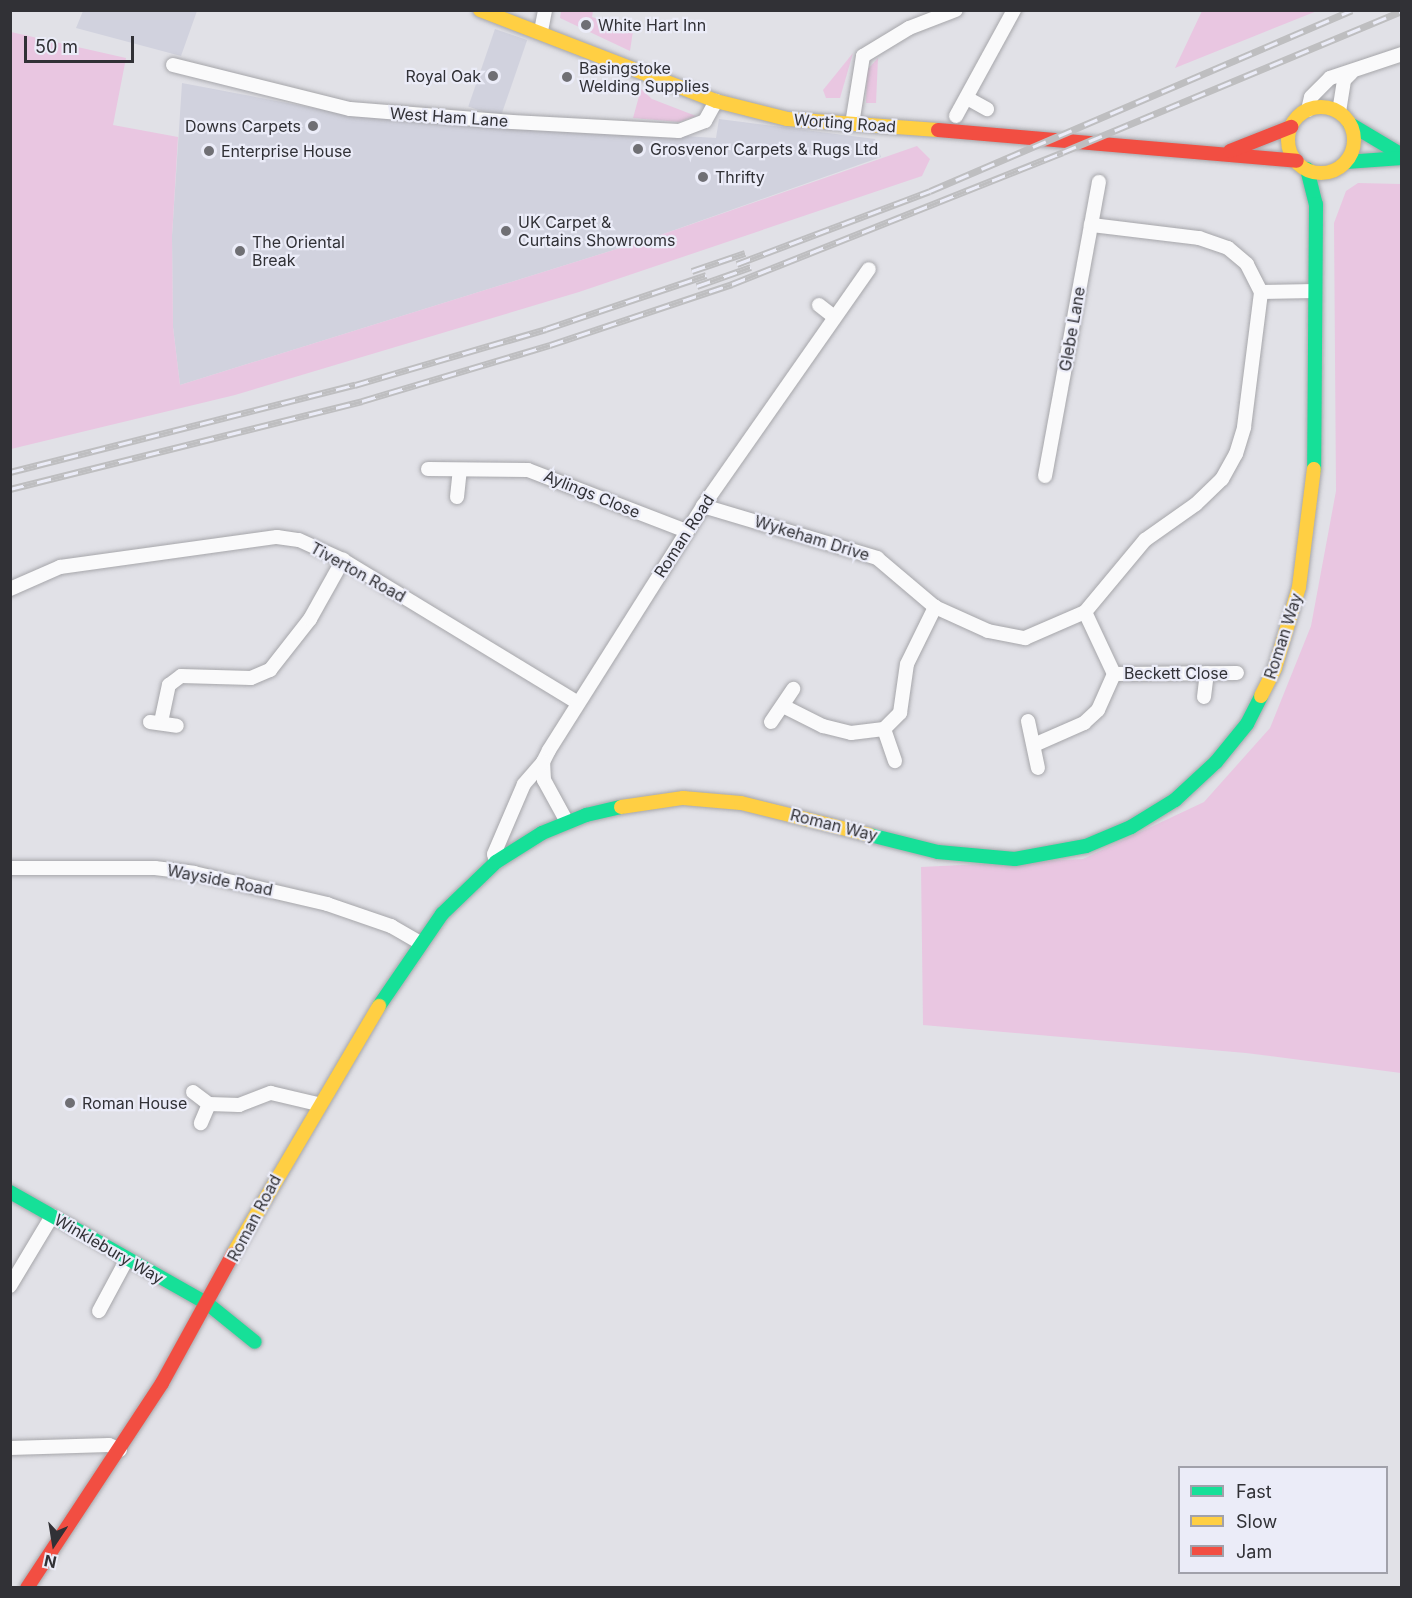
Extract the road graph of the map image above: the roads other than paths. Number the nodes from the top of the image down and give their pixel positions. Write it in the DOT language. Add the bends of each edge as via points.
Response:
graph roads {
  1 [pos="480,10"];
  2 [pos="545,10"];
  3 [pos="956,10"];
  4 [pos="1014,10"];
  5 [pos="541,31"];
  6 [pos="1401,54"];
  7 [pos="173,65"];
  8 [pos="1351,73"];
  9 [pos="967,98"];
  10 [pos="716,102"];
  11 [pos="987,109"];
  12 [pos="1308,110"];
  13 [pos="1339,112"];
  14 [pos="956,116"];
  15 [pos="852,124"];
  16 [pos="1350,124"];
  17 [pos="1291,127"];
  18 [pos="1229,152"];
  19 [pos="1401,156"];
  20 [pos="1346,162"];
  21 [pos="1302,165"];
  22 [pos="1327,172"];
  23 [pos="1099,182"];
  24 [pos="1316,204"];
  25 [pos="1091,225"];
  26 [pos="869,269"];
  27 [pos="1315,291"];
  28 [pos="1261,292"];
  29 [pos="819,305"];
  30 [pos="833,316"];
  31 [pos="428,469"];
  32 [pos="460,471"];
  33 [pos="1045,476"];
  34 [pos="457,497"];
  35 [pos="703,506"];
  36 [pos="687,531"];
  37 [pos="343,560"];
  38 [pos="10,589"];
  39 [pos="935,607"];
  40 [pos="1085,612"];
  41 [pos="1207,673"];
  42 [pos="1237,673"];
  43 [pos="1114,674"];
  44 [pos="793,689"];
  45 [pos="1204,697"];
  46 [pos="577,702"];
  47 [pos="783,706"];
  48 [pos="1028,721"];
  49 [pos="771,723"];
  50 [pos="177,726"];
  51 [pos="884,729"];
  52 [pos="1034,744"];
  53 [pos="895,761"];
  54 [pos="543,762"];
  55 [pos="1038,768"];
  56 [pos="567,822"];
  57 [pos="496,862"];
  58 [pos="10,868"];
  59 [pos="420,943"];
  60 [pos="193,1092"];
  61 [pos="209,1104"];
  62 [pos="318,1104"];
  63 [pos="201,1123"];
  64 [pos="10,1192"];
  65 [pos="52,1216"];
  66 [pos="127,1259"];
  67 [pos="10,1286"];
  68 [pos="208,1305"];
  69 [pos="99,1311"];
  70 [pos="255,1342"];
  71 [pos="10,1448"];
  72 [pos="120,1450"];
  73 [pos="27,1587"];
  1 -- 5 [label="street, Worting Road"];
  2 -- 5 [label="street"];
  3 -- 15 [label="street" via="909,28 862,56"];
  4 -- 9 [label="street"];
  5 -- 10 [label="street, Worting Road"];
  6 -- 8 [label="street"];
  7 -- 10 [label="street, West Ham Lane" via="350,109 512,122 679,131 705,121"];
  8 -- 12 [label="street" via="1321,84 1311,97"];
  8 -- 13 [label="street" via="1344,80"];
  9 -- 11 [label="street"];
  9 -- 14 [label="street"];
  10 -- 15 [label="street, Worting Road" via="788,119"];
  12 -- 13 [label="street" via="1318,107"];
  12 -- 17 [label="street"];
  13 -- 16 [label="street"];
  15 -- 18 [label="street, Worting Road"];
  16 -- 19 [label="street"];
  16 -- 20 [label="street" via="1353,149"];
  17 -- 18 [label="street, Worting Road"];
  17 -- 21 [label="street" via="1289,146"];
  18 -- 21 [label="street, Worting Road"];
  19 -- 20 [label="street"];
  20 -- 22 [label="street"];
  21 -- 22 [label="street"];
  21 -- 24 [label="street, Roman Way"];
  22 -- 24 [label="street, Roman Way"];
  23 -- 25 [label="street, Glebe Lane"];
  24 -- 27 [label="street, Roman Way"];
  25 -- 28 [label="street" via="1199,238 1228,248 1247,264"];
  25 -- 33 [label="street, Glebe Lane"];
  26 -- 30 [label="street, Roman Road"];
  27 -- 28 [label="street"];
  27 -- 56 [label="street, Roman Way" via="1314,493 1299,587 1275,668 1247,724 1216,762 1175,800 1131,827 1086,846 1015,859 938,852 720,800 639,802"];
  28 -- 40 [label="street, Wykeham Drive" via="1244,427 1236,454 1222,479 1196,504 1145,540"];
  29 -- 30 [label="street"];
  30 -- 35 [label="street, Roman Road"];
  31 -- 32 [label="street, Aylings Close"];
  32 -- 34 [label="street"];
  32 -- 36 [label="street, Aylings Close" via="528,470 548,475"];
  35 -- 36 [label="street, Roman Road"];
  35 -- 39 [label="street, Wykeham Drive" via="877,558"];
  36 -- 46 [label="street, Roman Road"];
  37 -- 38 [label="street, Tiverton Road" via="298,540 277,537 60,567"];
  37 -- 46 [label="street, Tiverton Road"];
  37 -- 50 [label="street" via="310,619 270,670 251,678 181,676 169,685 155,722"];
  39 -- 40 [label="street, Wykeham Drive" via="988,631 1025,638"];
  39 -- 51 [label="street" via="907,664 900,713"];
  40 -- 43 [label="street, Beckett Close"];
  41 -- 42 [label="street, Beckett Close"];
  41 -- 43 [label="street, Beckett Close"];
  41 -- 45 [label="street"];
  43 -- 52 [label="street, Beckett Close" via="1098,710 1084,723"];
  44 -- 47 [label="street"];
  46 -- 54 [label="street, Roman Road"];
  47 -- 49 [label="street"];
  47 -- 51 [label="street" via="832,729 851,733"];
  48 -- 52 [label="street"];
  51 -- 53 [label="street"];
  52 -- 55 [label="street"];
  54 -- 56 [label="street" via="544,780"];
  54 -- 57 [label="street, Roman Road" via="524,784 494,854"];
  56 -- 57 [label="street, Roman Road"];
  57 -- 59 [label="street, Roman Road" via="467,886"];
  58 -- 59 [label="street, Wayside Road" via="154,868 194,873 327,904 391,927"];
  59 -- 62 [label="street, Roman Road"];
  60 -- 61 [label="street"];
  61 -- 62 [label="street" via="239,1105 271,1093"];
  61 -- 63 [label="street"];
  62 -- 68 [label="street, Roman Road"];
  64 -- 65 [label="street, Winklebury Way"];
  65 -- 66 [label="street, Winklebury Way"];
  65 -- 67 [label="street"];
  66 -- 68 [label="street, Winklebury Way"];
  66 -- 69 [label="street" via="115,1298"];
  68 -- 70 [label="street, Winklebury Way"];
  68 -- 72 [label="street, Roman Road"];
  71 -- 72 [label="street" via="109,1445"];
  72 -- 73 [label="street, Roman Road"];
}
